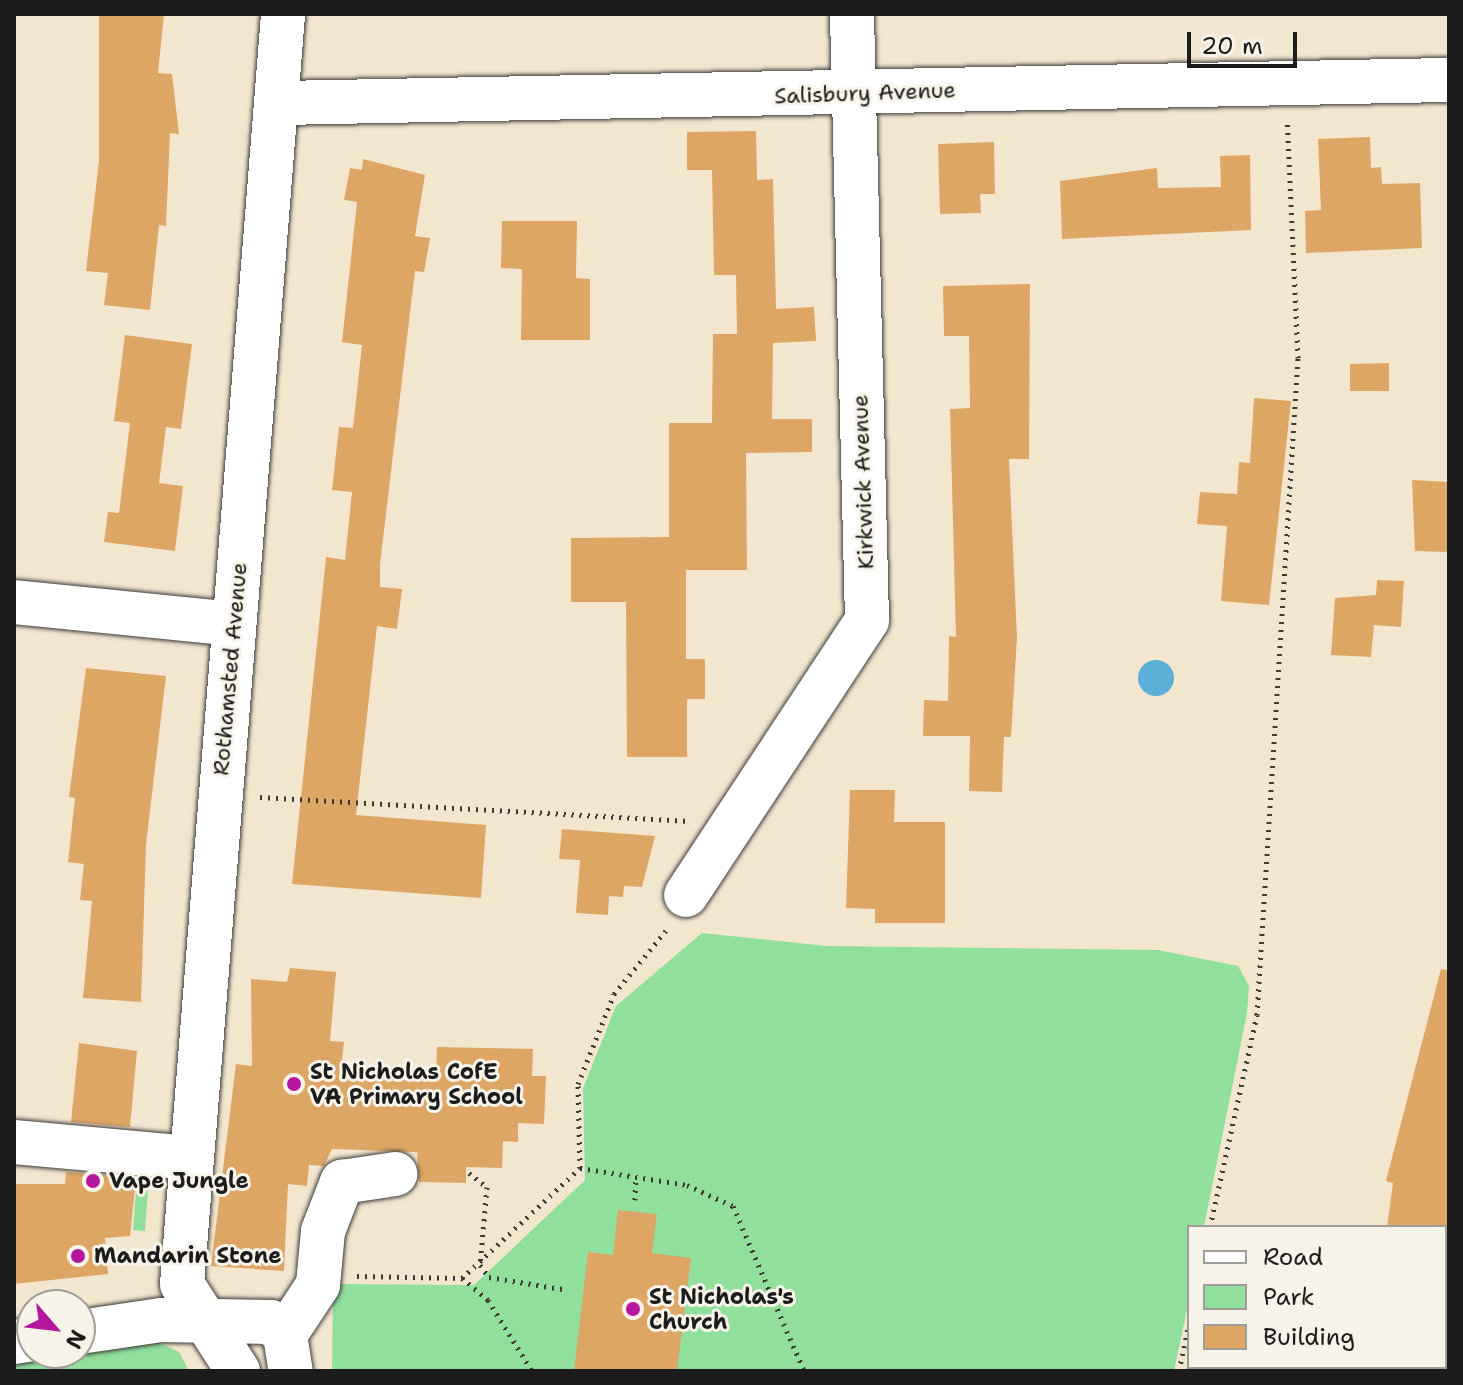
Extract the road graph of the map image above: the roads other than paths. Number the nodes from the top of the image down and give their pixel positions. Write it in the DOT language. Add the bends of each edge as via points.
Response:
graph roads {
  1 [pos="283,14"];
  2 [pos="852,14"];
  3 [pos="1449,80"];
  4 [pos="853,94"];
  5 [pos="281,103"];
  6 [pos="14,602"];
  7 [pos="234,624"];
  8 [pos="686,895"];
  9 [pos="14,1142"];
  10 [pos="189,1158"];
  11 [pos="395,1174"];
  12 [pos="200,1321"];
  13 [pos="96,1331"];
  14 [pos="288,1353"];
  15 [pos="238,1371"];
  1 -- 5 [label="street, Rothamsted Avenue"];
  2 -- 4 [label="street, Kirkwick Avenue"];
  3 -- 4 [label="street, Salisbury Avenue"];
  4 -- 5 [label="street, Salisbury Avenue"];
  4 -- 8 [label="street, Kirkwick Avenue" via="867,620"];
  5 -- 7 [label="street, Rothamsted Avenue"];
  6 -- 7 [label="street"];
  7 -- 10 [label="street, Rothamsted Avenue"];
  9 -- 10 [label="street"];
  10 -- 12 [label="street, Rothamsted Avenue" via="182,1284"];
  11 -- 14 [label="street" via="342,1182 323,1231 318,1285"];
  12 -- 13 [label="street"];
  12 -- 14 [label="street" via="271,1322"];
  12 -- 15 [label="street, Rothamsted Avenue"];
}
